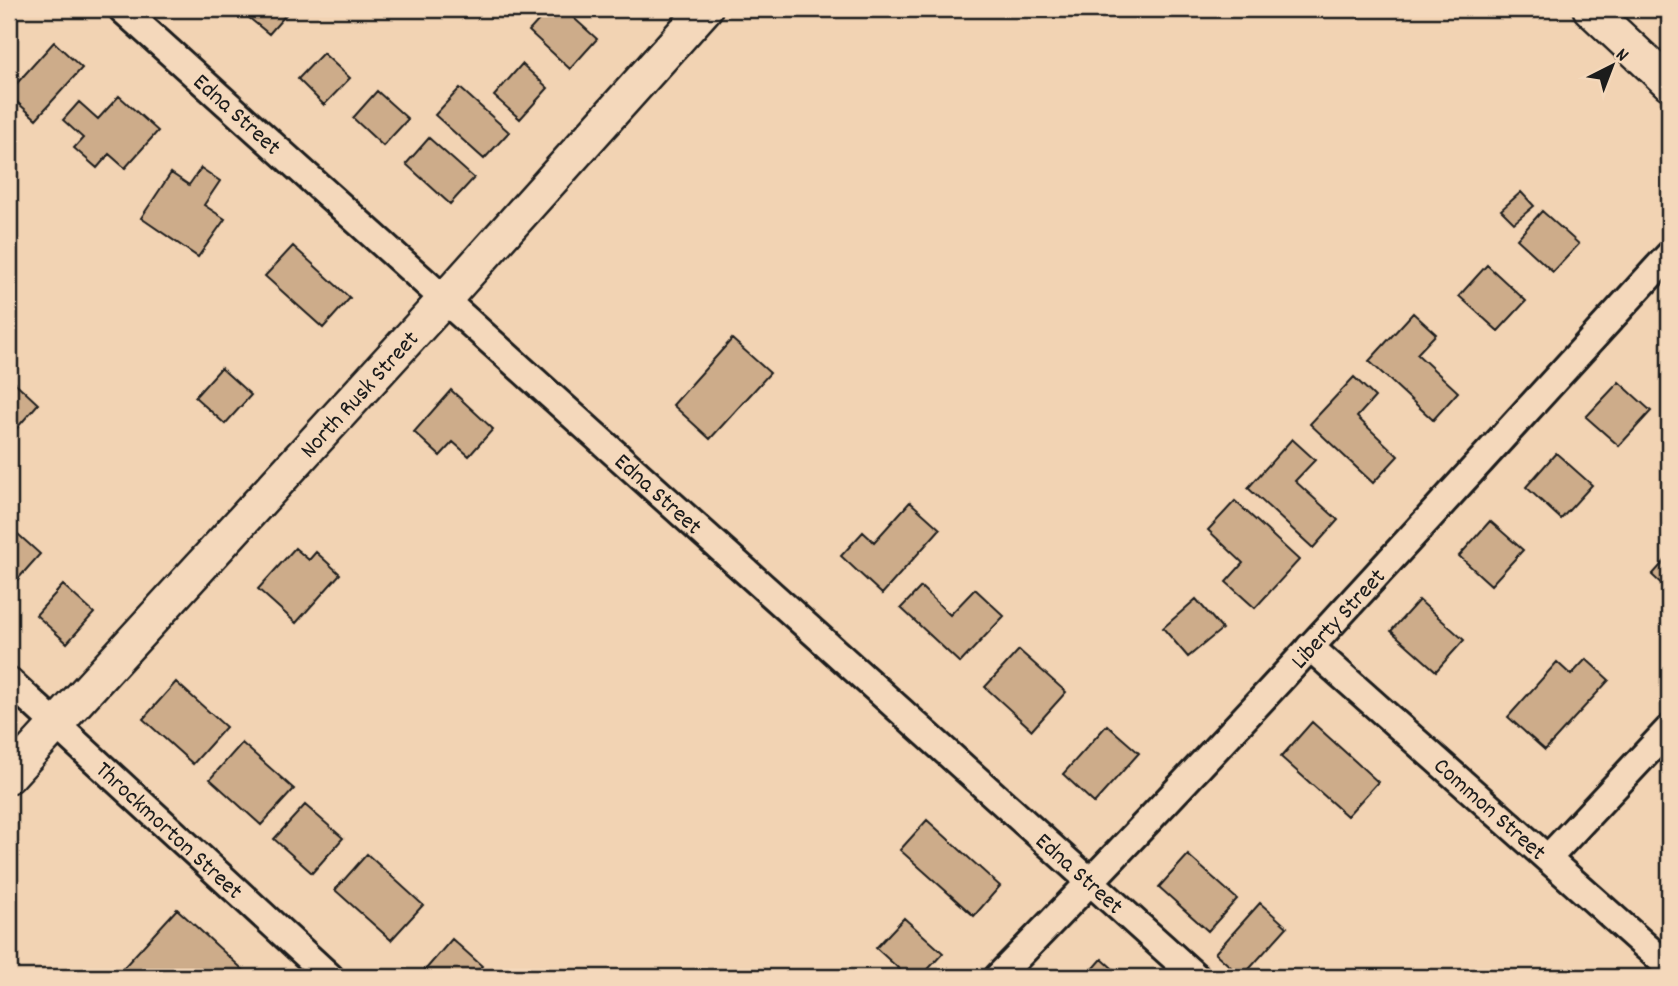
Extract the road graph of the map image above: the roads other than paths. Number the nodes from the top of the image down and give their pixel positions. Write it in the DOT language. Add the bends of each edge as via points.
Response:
graph roads {
  1 [pos="122,9"];
  2 [pos="705,9"];
  3 [pos="1590,9"];
  4 [pos="1669,83"];
  5 [pos="1669,255"];
  6 [pos="444,300"];
  7 [pos="1310,647"];
  8 [pos="9,681"];
  9 [pos="57,724"];
  10 [pos="1669,729"];
  11 [pos="9,776"];
  12 [pos="1548,858"];
  13 [pos="1091,882"];
  14 [pos="1669,967"];
  15 [pos="330,977"];
  16 [pos="998,977"];
  17 [pos="1196,977"];
  1 -- 6 [label="street, Edna Street"];
  2 -- 6 [label="street, North Rusk Street"];
  3 -- 4 [label="street"];
  5 -- 7 [label="street, Liberty Street"];
  6 -- 9 [label="street, North Rusk Street"];
  6 -- 13 [label="street, Edna Street"];
  7 -- 12 [label="street, Common Street"];
  7 -- 13 [label="street, Liberty Street"];
  8 -- 9 [label="street, Throckmorton Street"];
  9 -- 11 [label="street, North Rusk Street"];
  9 -- 15 [label="street, Throckmorton Street"];
  10 -- 12 [label="street"];
  12 -- 14 [label="street, Common Street"];
  13 -- 16 [label="street, Liberty Street"];
  13 -- 17 [label="street, Edna Street"];
}
